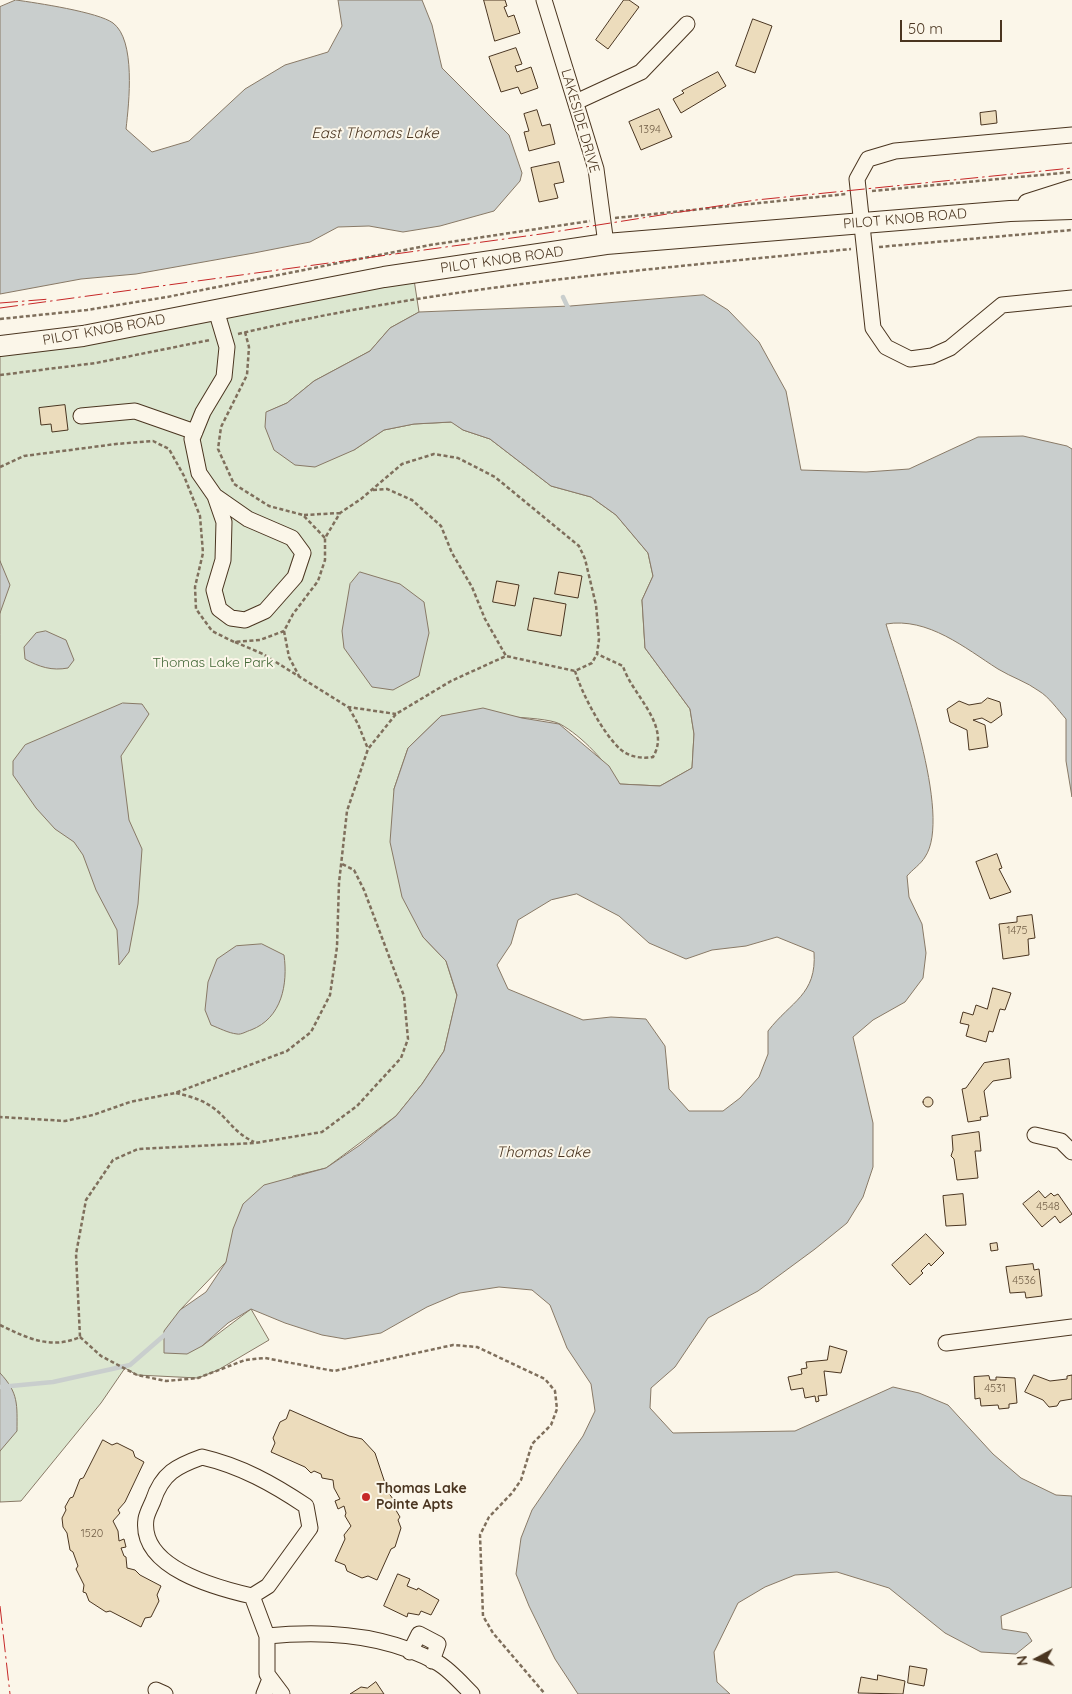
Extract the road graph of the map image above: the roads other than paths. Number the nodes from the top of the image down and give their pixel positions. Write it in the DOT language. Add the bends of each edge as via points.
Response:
graph roads {
  1 [pos="544,0"];
  2 [pos="687,24"];
  3 [pos="576,102"];
  4 [pos="1072,135"];
  5 [pos="1072,190"];
  6 [pos="1072,209"];
  7 [pos="1010,211"];
  8 [pos="863,223"];
  9 [pos="606,244"];
  10 [pos="1072,298"];
  11 [pos="216,310"];
  12 [pos="0,346"];
  13 [pos="81,416"];
  14 [pos="195,432"];
  15 [pos="215,496"];
  16 [pos="1035,1135"];
  17 [pos="1072,1152"];
  18 [pos="1072,1327"];
  19 [pos="946,1343"];
  20 [pos="252,1596"];
  21 [pos="267,1636"];
  22 [pos="270,1679"];
  23 [pos="264,1694"];
  24 [pos="282,1694"];
  25 [pos="472,1694"];
  1 -- 3 [label="street, LAKESIDE DRIVE"];
  2 -- 3 [label="street" via="641,72"];
  3 -- 9 [label="street, LAKESIDE DRIVE" via="596,169"];
  4 -- 8 [label="street" via="895,151 868,159 857,179"];
  5 -- 7 [label="main road, PILOT KNOB ROAD"];
  6 -- 7 [label="main road, PILOT KNOB ROAD"];
  7 -- 8 [label="main road, PILOT KNOB ROAD"];
  8 -- 9 [label="main road, PILOT KNOB ROAD"];
  8 -- 10 [label="street" via="872,328 886,347 910,358 932,356 950,348 1002,305"];
  9 -- 11 [label="main road, PILOT KNOB ROAD" via="384,277"];
  11 -- 12 [label="main road, PILOT KNOB ROAD" via="83,336"];
  11 -- 14 [label="street" via="226,347 224,377"];
  13 -- 14 [label="street" via="135,411"];
  14 -- 15 [label="street" via="192,439 199,473"];
  15 -- 15 [label="street" via="224,522 223,560 214,590 219,609 231,618 245,620 265,610 294,577 302,553 292,538 248,519"];
  16 -- 17 [label="street" via="1061,1142"];
  18 -- 19 [label="street"];
  20 -- 20 [label="street" via="218,1588 182,1572 158,1555 148,1539 146,1519 154,1497 177,1466 202,1458 227,1463 278,1487 306,1506 310,1528 268,1586"];
  20 -- 21 [label="street"];
  21 -- 22 [label="street" via="267,1674"];
  21 -- 25 [label="street" via="321,1634 383,1640 439,1664"];
  22 -- 23 [label="street"];
  22 -- 24 [label="street"];
}
